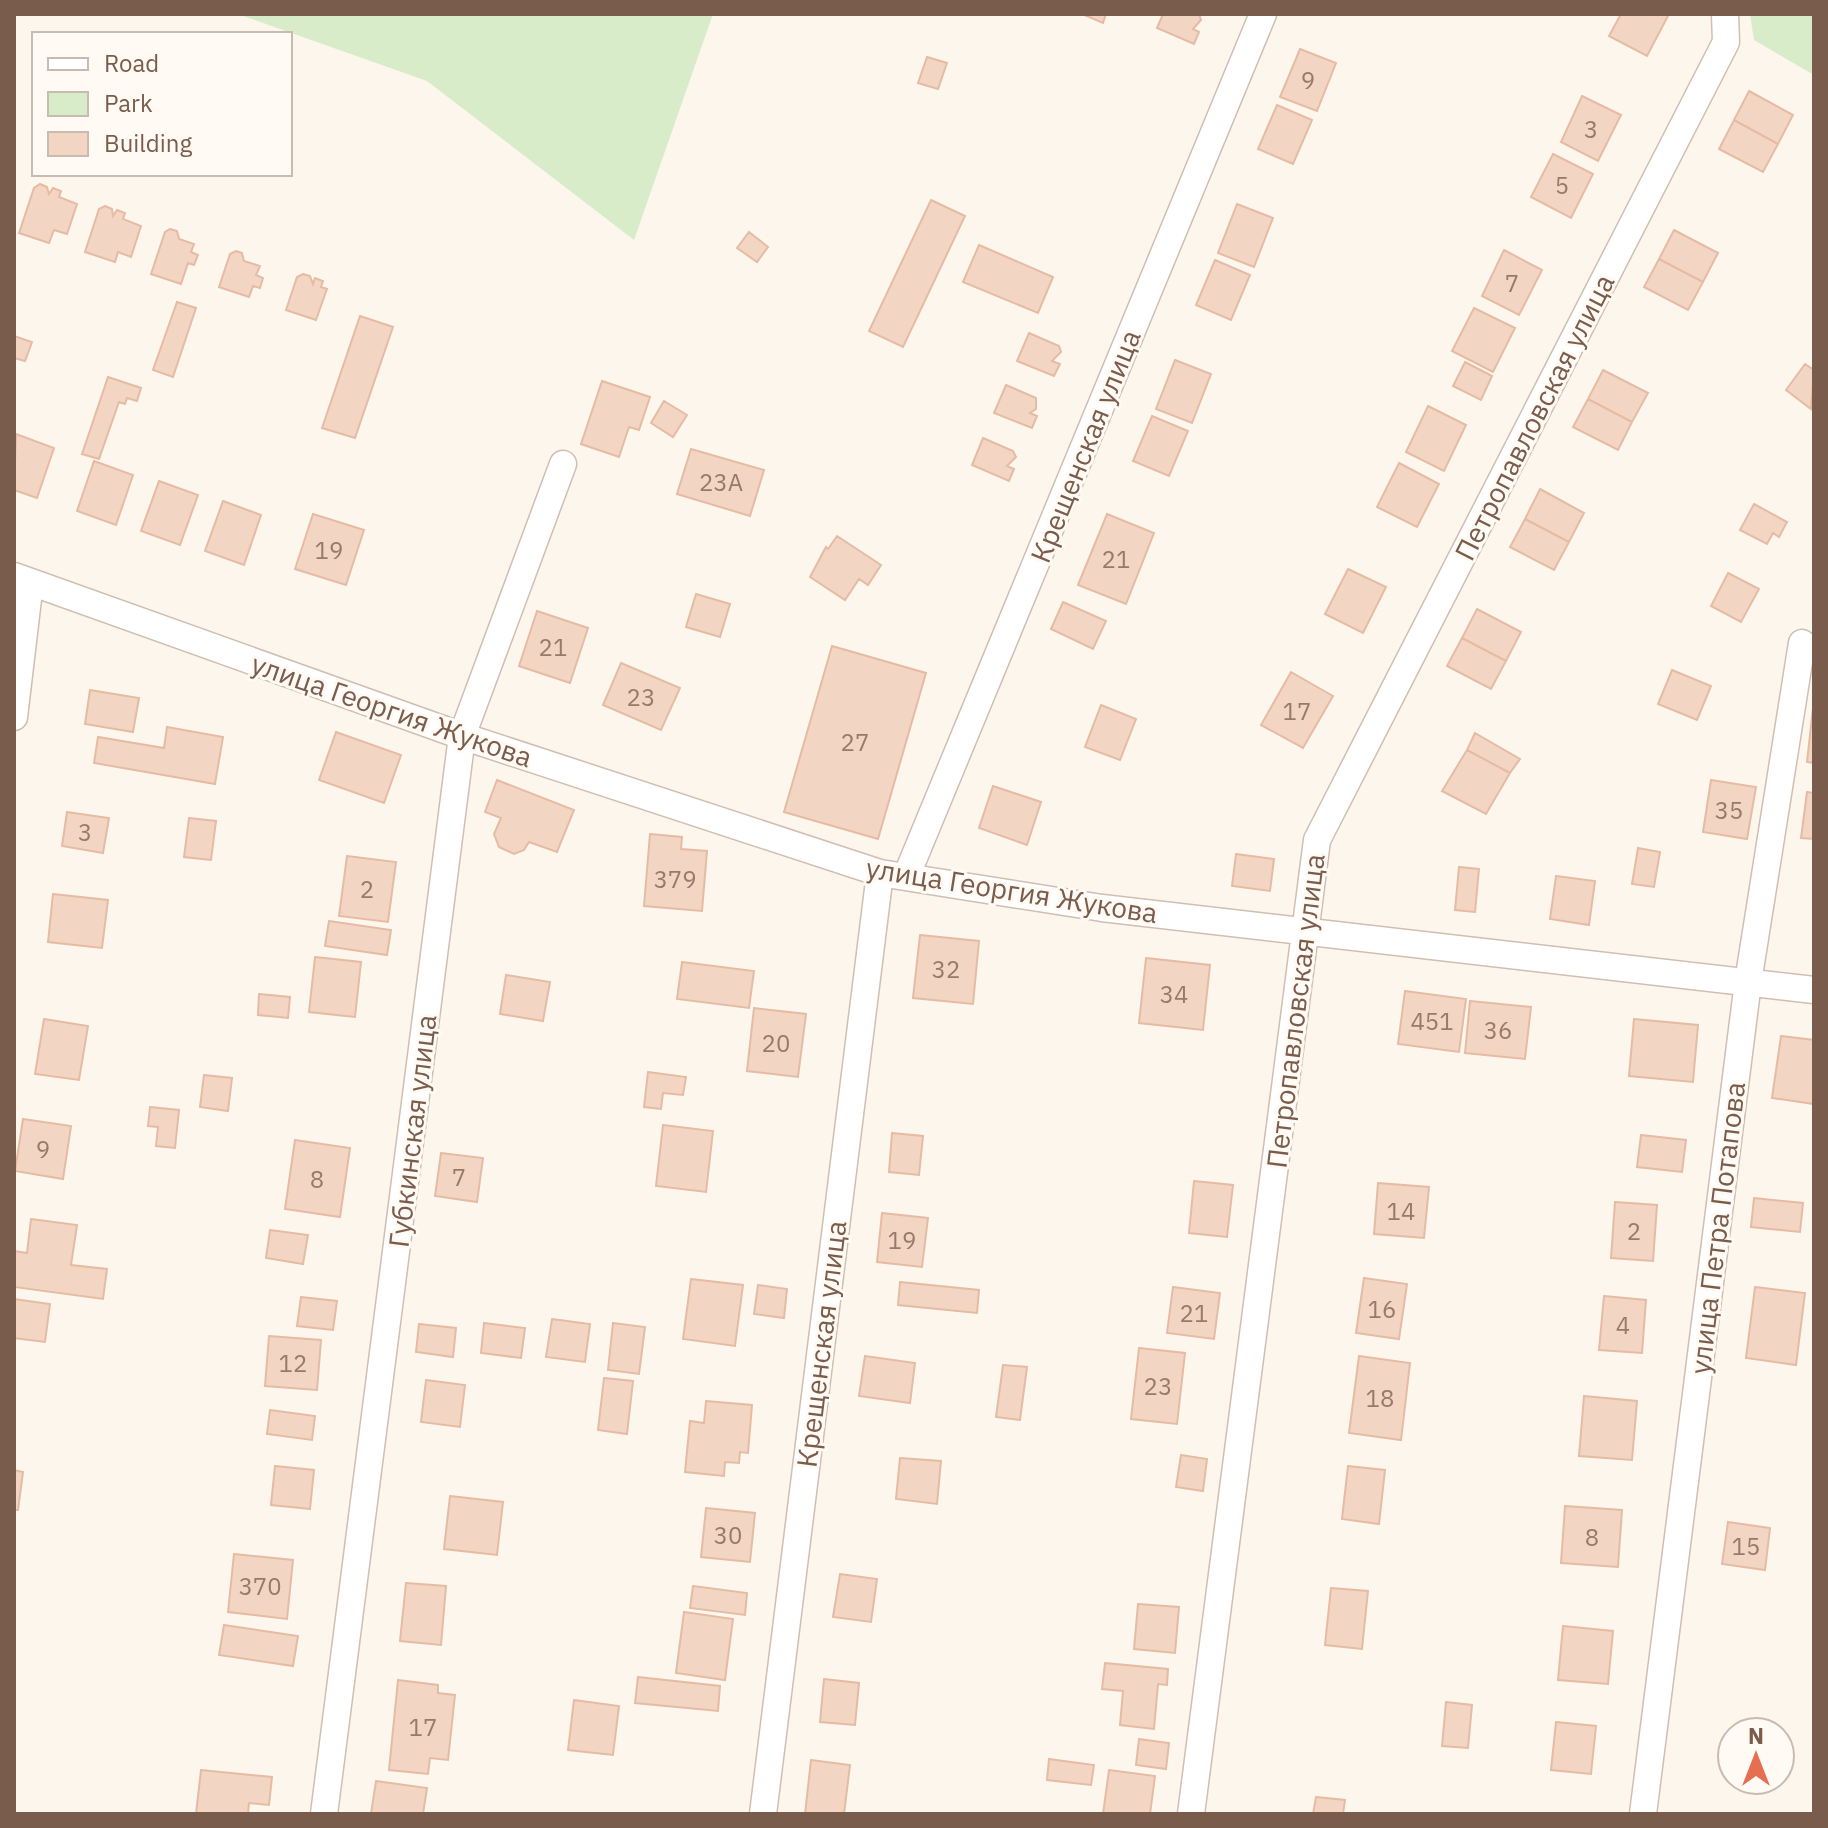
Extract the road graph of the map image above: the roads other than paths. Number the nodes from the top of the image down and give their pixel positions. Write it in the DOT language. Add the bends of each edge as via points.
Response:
graph roads {
  1 [pos="1263,14"];
  2 [pos="1725,14"];
  3 [pos="563,464"];
  4 [pos="22,579"];
  5 [pos="1802,643"];
  6 [pos="14,717"];
  7 [pos="462,736"];
  8 [pos="880,873"];
  9 [pos="906,877"];
  10 [pos="1306,931"];
  11 [pos="1748,982"];
  12 [pos="1814,990"];
  13 [pos="324,1814"];
  14 [pos="763,1814"];
  15 [pos="1191,1814"];
  16 [pos="1643,1814"];
  1 -- 9 [label="street, Крещенская улица"];
  2 -- 10 [label="street, Петропавловская улица" via="1726,42 1317,840"];
  3 -- 7 [label="street, Губкинская улица"];
  4 -- 6 [label="street"];
  4 -- 7 [label="street, улица Георгия Жукова"];
  5 -- 11 [label="street, улица Петра Потапова"];
  7 -- 8 [label="street, улица Георгия Жукова"];
  7 -- 13 [label="street, Губкинская улица"];
  8 -- 9 [label="street, улица Георгия Жукова"];
  8 -- 14 [label="street, Крещенская улица"];
  9 -- 10 [label="street, улица Георгия Жукова" via="1102,908"];
  10 -- 11 [label="street, улица Георгия Жукова"];
  10 -- 15 [label="street, Петропавловская улица"];
  11 -- 12 [label="street, улица Георгия Жукова"];
  11 -- 16 [label="street, улица Петра Потапова"];
}
